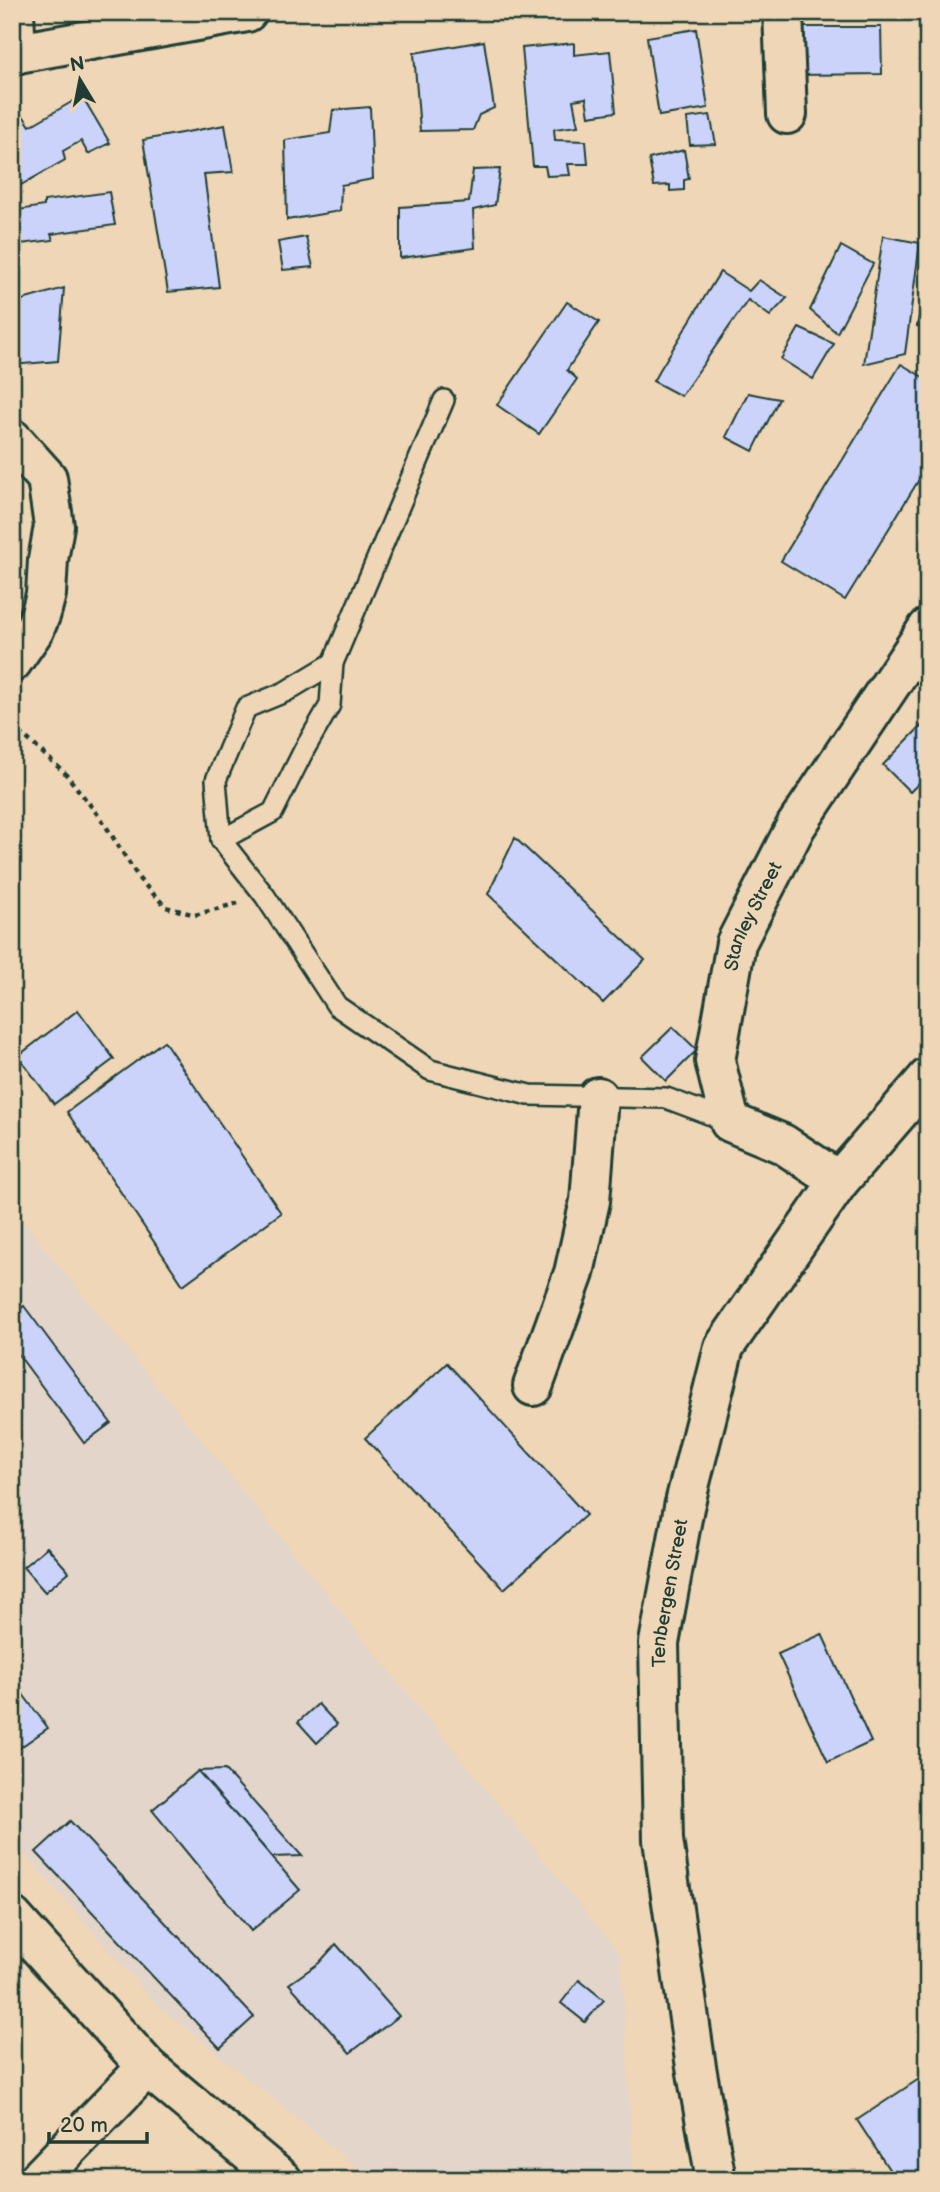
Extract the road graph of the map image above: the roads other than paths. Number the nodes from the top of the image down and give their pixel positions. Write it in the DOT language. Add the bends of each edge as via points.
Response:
graph roads {
  1 [pos="14,12"];
  2 [pos="783,12"];
  3 [pos="230,13"];
  4 [pos="14,54"];
  5 [pos="787,114"];
  6 [pos="444,400"];
  7 [pos="12,439"];
  8 [pos="928,628"];
  9 [pos="12,662"];
  10 [pos="333,663"];
  11 [pos="221,840"];
  12 [pos="928,1078"];
  13 [pos="598,1097"];
  14 [pos="730,1122"];
  15 [pos="839,1181"];
  16 [pos="533,1386"];
  17 [pos="12,1917"];
  18 [pos="147,2067"];
  19 [pos="37,2180"];
  20 [pos="282,2180"];
  21 [pos="716,2180"];
  1 -- 4 [label="street"];
  2 -- 5 [label="street"];
  3 -- 4 [label="street"];
  6 -- 10 [label="lane"];
  7 -- 9 [label="street" via="47,478 54,526 41,613"];
  8 -- 14 [label="street, Stanley Street" via="796,826 736,943 715,1061"];
  10 -- 11 [label="lane" via="330,705 273,812"];
  10 -- 11 [label="lane" via="285,692 246,708 216,780"];
  11 -- 13 [label="lane" via="265,896 337,1006 430,1070 529,1095"];
  12 -- 15 [label="street, Tenbergen Street"];
  13 -- 14 [label="lane" via="666,1098"];
  13 -- 16 [label="street" via="590,1201 574,1273"];
  14 -- 15 [label="street" via="783,1144"];
  15 -- 21 [label="street, Tenbergen Street" via="724,1347 684,1507 659,1643 663,1840"];
  17 -- 18 [label="street"];
  18 -- 19 [label="street"];
  18 -- 20 [label="street"];
}
